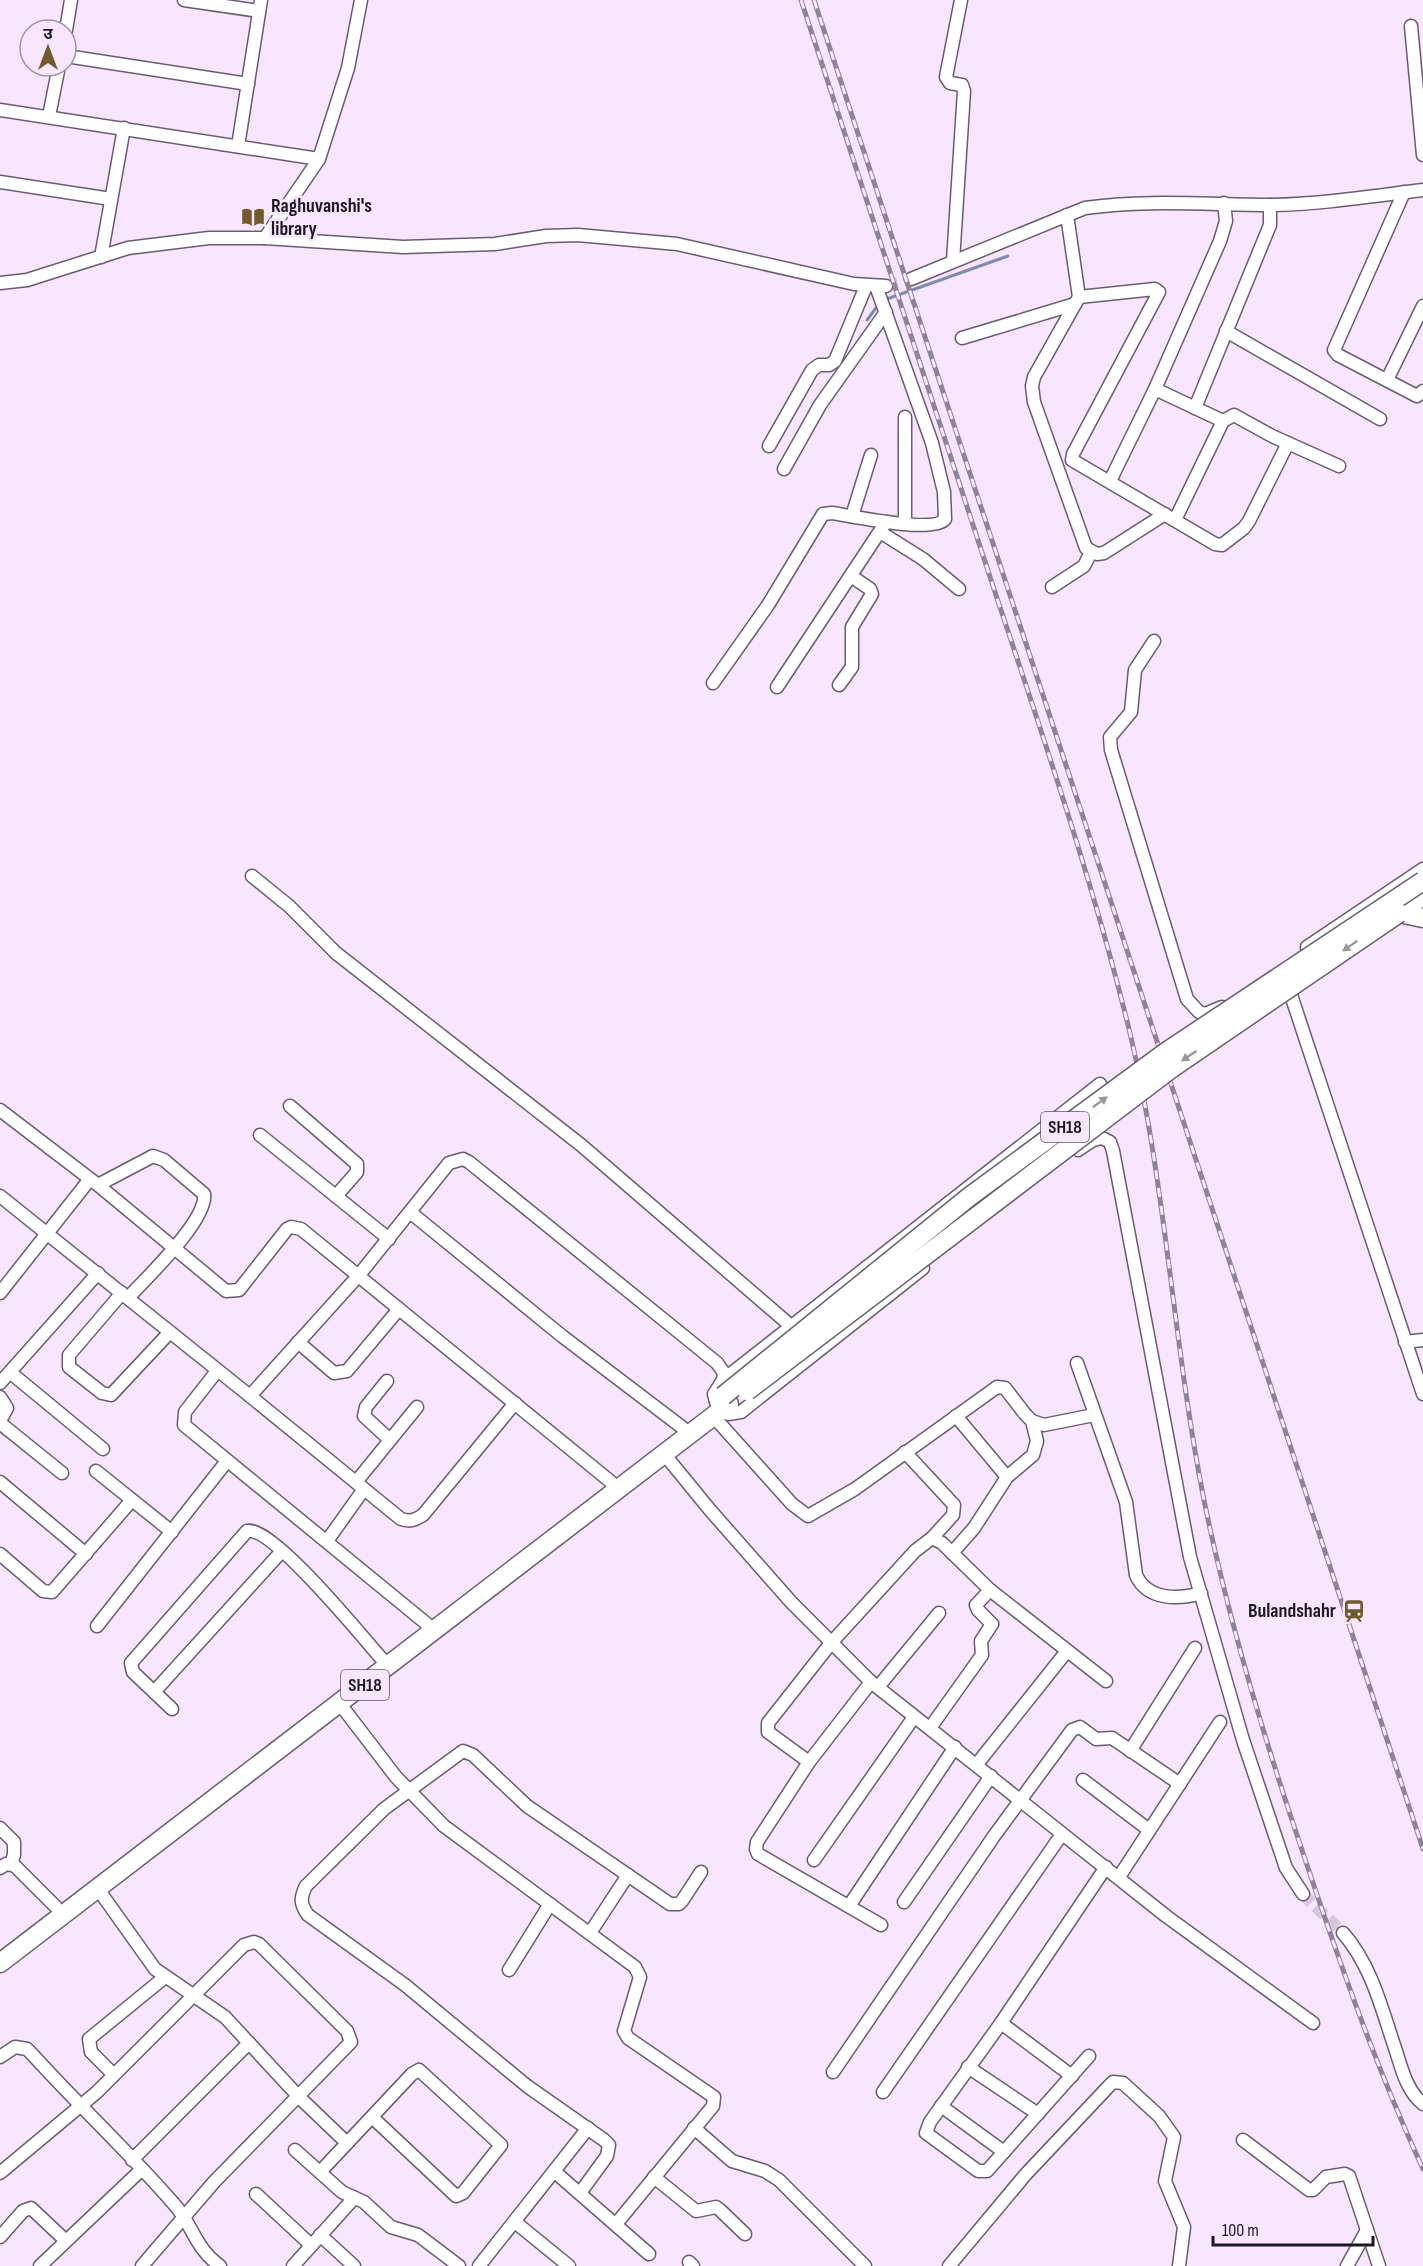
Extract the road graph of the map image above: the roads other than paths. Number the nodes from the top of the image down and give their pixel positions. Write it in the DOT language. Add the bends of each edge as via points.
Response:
graph roads {
  1 [pos="70,0"];
  2 [pos="184,0"];
  3 [pos="361,0"];
  4 [pos="961,0"];
  5 [pos="260,6"];
  6 [pos="68,18"];
  7 [pos="1411,26"];
  8 [pos="78,58"];
  9 [pos="57,78"];
  10 [pos="248,84"];
  11 [pos="0,110"];
  12 [pos="49,116"];
  13 [pos="124,128"];
  14 [pos="238,146"];
  15 [pos="1423,155"];
  16 [pos="320,159"];
  17 [pos="0,182"];
  18 [pos="1423,190"];
  19 [pos="1404,192"];
  20 [pos="111,199"];
  21 [pos="1224,203"];
  22 [pos="1067,215"];
  23 [pos="1270,216"];
  24 [pos="265,238"];
  25 [pos="101,257"];
  26 [pos="952,261"];
  27 [pos="0,283"];
  28 [pos="890,283"];
  29 [pos="1077,300"];
  30 [pos="1423,306"];
  31 [pos="886,312"];
  32 [pos="1226,331"];
  33 [pos="962,338"];
  34 [pos="1387,380"];
  35 [pos="1155,389"];
  36 [pos="1423,391"];
  37 [pos="1195,408"];
  38 [pos="905,417"];
  39 [pos="1380,419"];
  40 [pos="1223,421"];
  41 [pos="1288,443"];
  42 [pos="769,446"];
  43 [pos="871,455"];
  44 [pos="1339,466"];
  45 [pos="784,470"];
  46 [pos="1110,481"];
  47 [pos="852,516"];
  48 [pos="1170,517"];
  49 [pos="905,523"];
  50 [pos="883,527"];
  51 [pos="1091,552"];
  52 [pos="851,576"];
  53 [pos="1052,587"];
  54 [pos="959,589"];
  55 [pos="1154,641"];
  56 [pos="713,683"];
  57 [pos="838,686"];
  58 [pos="777,687"];
  59 [pos="1423,869"];
  60 [pos="252,876"];
  61 [pos="1423,881"];
  62 [pos="1423,896"];
  63 [pos="1398,913"];
  64 [pos="1423,918"];
  65 [pos="1289,989"];
  66 [pos="1100,1084"];
  67 [pos="290,1106"];
  68 [pos="0,1110"];
  69 [pos="260,1135"];
  70 [pos="94,1182"];
  71 [pos="0,1196"];
  72 [pos="336,1196"];
  73 [pos="410,1212"];
  74 [pos="48,1233"];
  75 [pos="389,1239"];
  76 [pos="174,1248"];
  77 [pos="98,1273"];
  78 [pos="359,1275"];
  79 [pos="0,1293"];
  80 [pos="125,1296"];
  81 [pos="399,1309"];
  82 [pos="791,1326"];
  83 [pos="170,1332"];
  84 [pos="1423,1340"];
  85 [pos="298,1342"];
  86 [pos="1406,1342"];
  87 [pos="1077,1363"];
  88 [pos="217,1371"];
  89 [pos="10,1373"];
  90 [pos="387,1381"];
  91 [pos="0,1383"];
  92 [pos="1423,1394"];
  93 [pos="250,1396"];
  94 [pos="0,1397"];
  95 [pos="721,1401"];
  96 [pos="515,1403"];
  97 [pos="417,1407"];
  98 [pos="1094,1415"];
  99 [pos="956,1416"];
  100 [pos="1032,1421"];
  101 [pos="0,1422"];
  102 [pos="683,1428"];
  103 [pos="390,1440"];
  104 [pos="103,1449"];
  105 [pos="905,1452"];
  106 [pos="665,1455"];
  107 [pos="227,1461"];
  108 [pos="96,1471"];
  109 [pos="62,1473"];
  110 [pos="1007,1477"];
  111 [pos="0,1482"];
  112 [pos="611,1482"];
  113 [pos="360,1486"];
  114 [pos="132,1500"];
  115 [pos="172,1532"];
  116 [pos="932,1538"];
  117 [pos="327,1541"];
  118 [pos="282,1551"];
  119 [pos="952,1553"];
  120 [pos="0,1554"];
  121 [pos="86,1554"];
  122 [pos="990,1590"];
  123 [pos="1201,1593"];
  124 [pos="939,1613"];
  125 [pos="428,1624"];
  126 [pos="98,1626"];
  127 [pos="831,1643"];
  128 [pos="1195,1648"];
  129 [pos="1067,1651"];
  130 [pos="382,1659"];
  131 [pos="1106,1681"];
  132 [pos="875,1685"];
  133 [pos="154,1692"];
  134 [pos="340,1704"];
  135 [pos="172,1709"];
  136 [pos="914,1717"];
  137 [pos="1220,1722"];
  138 [pos="930,1728"];
  139 [pos="955,1747"];
  140 [pos="1131,1751"];
  141 [pos="809,1762"];
  142 [pos="977,1764"];
  143 [pos="991,1776"];
  144 [pos="1083,1780"];
  145 [pos="1180,1784"];
  146 [pos="407,1790"];
  147 [pos="1021,1800"];
  148 [pos="0,1828"];
  149 [pos="1149,1830"];
  150 [pos="1062,1834"];
  151 [pos="814,1860"];
  152 [pos="6,1866"];
  153 [pos="1106,1867"];
  154 [pos="701,1872"];
  155 [pos="628,1875"];
  156 [pos="1119,1877"];
  157 [pos="98,1889"];
  158 [pos="1303,1894"];
  159 [pos="904,1902"];
  160 [pos="550,1904"];
  161 [pos="849,1906"];
  162 [pos="56,1907"];
  163 [pos="881,1925"];
  164 [pos="590,1933"];
  165 [pos="1343,1933"];
  166 [pos="0,1950"];
  167 [pos="0,1963"];
  168 [pos="509,1970"];
  169 [pos="165,1977"];
  170 [pos="195,1994"];
  171 [pos="1001,2023"];
  172 [pos="1312,2023"];
  173 [pos="249,2043"];
  174 [pos="1089,2056"];
  175 [pos="0,2057"];
  176 [pos="968,2067"];
  177 [pos="833,2072"];
  178 [pos="113,2074"];
  179 [pos="1072,2076"];
  180 [pos="883,2092"];
  181 [pos="299,2097"];
  182 [pos="1423,2104"];
  183 [pos="941,2106"];
  184 [pos="80,2107"];
  185 [pos="1038,2114"];
  186 [pos="372,2117"];
  187 [pos="588,2128"];
  188 [pos="694,2128"];
  189 [pos="1243,2140"];
  190 [pos="347,2143"];
  191 [pos="295,2150"];
  192 [pos="1004,2152"];
  193 [pos="132,2160"];
  194 [pos="141,2170"];
  195 [pos="320,2172"];
  196 [pos="555,2172"];
  197 [pos="0,2173"];
  198 [pos="654,2177"];
  199 [pos="580,2193"];
  200 [pos="256,2194"];
  201 [pos="354,2198"];
  202 [pos="184,2218"];
  203 [pos="515,2222"];
  204 [pos="616,2224"];
  205 [pos="1367,2230"];
  206 [pos="745,2234"];
  207 [pos="0,2237"];
  208 [pos="316,2240"];
  209 [pos="66,2241"];
  210 [pos="649,2254"];
  211 [pos="40,2266"];
  212 [pos="142,2266"];
  213 [pos="220,2266"];
  214 [pos="293,2266"];
  215 [pos="354,2266"];
  216 [pos="459,2266"];
  217 [pos="478,2266"];
  218 [pos="569,2266"];
  219 [pos="865,2266"];
  220 [pos="949,2266"];
  221 [pos="1179,2266"];
  222 [pos="1347,2266"];
  223 [pos="1379,2266"];
  1 -- 6 [label="street"];
  2 -- 5 [label="street"];
  3 -- 16 [label="street" via="348,68"];
  4 -- 26 [label="street" via="946,77 964,91"];
  5 -- 10 [label="street"];
  7 -- 15 [label="street"];
  8 -- 10 [label="street"];
  9 -- 12 [label="street"];
  10 -- 14 [label="street"];
  11 -- 12 [label="street"];
  12 -- 13 [label="street"];
  13 -- 14 [label="street"];
  13 -- 20 [label="street"];
  14 -- 16 [label="street"];
  16 -- 24 [label="street"];
  17 -- 20 [label="street"];
  18 -- 19 [label="street"];
  19 -- 23 [label="street" via="1302,204"];
  19 -- 34 [label="street" via="1334,346 1338,355"];
  20 -- 25 [label="street"];
  21 -- 22 [label="street" via="1105,206"];
  21 -- 23 [label="street"];
  21 -- 35 [label="street" via="1224,231"];
  22 -- 26 [label="street"];
  22 -- 29 [label="street"];
  23 -- 32 [label="street"];
  24 -- 25 [label="street" via="164,242"];
  24 -- 28 [label="street" via="403,247 495,244 546,236 621,237"];
  25 -- 27 [label="street" via="27,280"];
  26 -- 28 [label="street"];
  28 -- 31 [label="street"];
  28 -- 42 [label="street" via="835,361 812,370"];
  29 -- 33 [label="street"];
  29 -- 46 [label="street" via="1155,289 1159,292 1072,456 1072,460"];
  29 -- 51 [label="street" via="1034,377 1032,394 1083,542"];
  30 -- 34 [label="street"];
  31 -- 45 [label="street" via="825,397"];
  31 -- 49 [label="street" via="932,443 946,514 943,523"];
  32 -- 37 [label="street"];
  32 -- 39 [label="street"];
  34 -- 36 [label="street" via="1417,396"];
  35 -- 37 [label="street"];
  35 -- 46 [label="street"];
  37 -- 40 [label="street"];
  38 -- 49 [label="street"];
  40 -- 41 [label="street" via="1234,415"];
  40 -- 48 [label="street"];
  41 -- 44 [label="street"];
  41 -- 48 [label="street" via="1250,521 1225,544 1215,544"];
  43 -- 47 [label="street"];
  46 -- 48 [label="street"];
  47 -- 50 [label="street"];
  47 -- 56 [label="street" via="824,514 768,605"];
  48 -- 51 [label="street" via="1104,553"];
  49 -- 50 [label="street"];
  50 -- 52 [label="street"];
  50 -- 54 [label="street"];
  51 -- 53 [label="street" via="1084,566"];
  52 -- 57 [label="street" via="872,594 852,627 853,661"];
  52 -- 58 [label="street"];
  55 -- 59 [label="street" via="1135,670 1131,712 1109,742 1187,999 1198,1012 1214,1012"];
  60 -- 82 [label="street" via="336,953 580,1145"];
  95 -- 61 [label="main road, SH18, one-way, bridge" via="969,1197 1166,1052"];
  62 -- 63 [label="main road"];
  63 -- 64 [label="main road"];
  63 -- 65 [label="main road, SH18, one-way, bridge"];
  65 -- 86 [label="street"];
  65 -- 95 [label="main road, SH18, one-way, bridge" via="1172,1068"];
  66 -- 82 [label="street"];
  67 -- 72 [label="street" via="357,1164 357,1172"];
  68 -- 70 [label="street"];
  69 -- 72 [label="street"];
  70 -- 74 [label="street"];
  70 -- 76 [label="street"];
  70 -- 76 [label="street" via="153,1156 198,1187 204,1194 202,1211"];
  71 -- 74 [label="street"];
  72 -- 75 [label="street"];
  73 -- 75 [label="street"];
  73 -- 95 [label="street" via="449,1163 469,1162 722,1367"];
  73 -- 102 [label="street"];
  74 -- 77 [label="street"];
  74 -- 79 [label="street"];
  75 -- 78 [label="street"];
  76 -- 78 [label="street" via="232,1292 239,1290 287,1229 296,1227"];
  76 -- 80 [label="street"];
  77 -- 80 [label="street"];
  77 -- 89 [label="street"];
  78 -- 81 [label="street"];
  78 -- 85 [label="street"];
  80 -- 83 [label="street"];
  80 -- 83 [label="street" via="69,1355 69,1367 102,1393 111,1395"];
  81 -- 85 [label="street" via="341,1374 334,1373"];
  81 -- 96 [label="street"];
  82 -- 95 [label="street"];
  83 -- 88 [label="street"];
  84 -- 86 [label="street"];
  85 -- 93 [label="street"];
  86 -- 92 [label="street"];
  87 -- 98 [label="street"];
  88 -- 93 [label="street"];
  88 -- 107 [label="street" via="183,1419 188,1430"];
  89 -- 91 [label="street"];
  89 -- 104 [label="street"];
  90 -- 103 [label="street" via="366,1407 364,1416"];
  93 -- 113 [label="street"];
  94 -- 101 [label="street" via="7,1408"];
  95 -- 102 [label="main road, SH18"];
  95 -- 105 [label="street" via="792,1504 808,1516 855,1489"];
  95 -- 106 [label="main road, SH18"];
  95 -- 123 [label="street" via="728,1414 741,1412 1048,1169 1102,1138 1110,1142 1113,1150 1190,1557"];
  96 -- 112 [label="street"];
  96 -- 113 [label="street" via="416,1520 401,1519"];
  97 -- 103 [label="street"];
  98 -- 100 [label="street" via="1059,1424"];
  98 -- 123 [label="street" via="1126,1502 1139,1583 1169,1598"];
  99 -- 100 [label="street" via="1001,1387"];
  99 -- 105 [label="street"];
  99 -- 110 [label="street"];
  100 -- 110 [label="street" via="1036,1448 1033,1455"];
  101 -- 109 [label="street"];
  102 -- 112 [label="main road, SH18"];
  103 -- 113 [label="street"];
  105 -- 116 [label="street" via="954,1505 953,1515"];
  106 -- 127 [label="street"];
  106 -- 134 [label="main road, SH18"];
  107 -- 115 [label="street"];
  107 -- 117 [label="street"];
  108 -- 114 [label="street"];
  110 -- 119 [label="street" via="974,1528"];
  111 -- 121 [label="street"];
  112 -- 125 [label="main road, SH18"];
  113 -- 117 [label="street"];
  114 -- 115 [label="street"];
  114 -- 121 [label="street"];
  115 -- 126 [label="street"];
  116 -- 119 [label="street"];
  116 -- 127 [label="street" via="915,1551"];
  117 -- 125 [label="street"];
  118 -- 130 [label="street"];
  118 -- 133 [label="street"];
  118 -- 133 [label="street" via="258,1532 243,1534 131,1663 133,1672"];
  119 -- 122 [label="street"];
  120 -- 121 [label="street" via="48,1593"];
  122 -- 129 [label="street"];
  122 -- 138 [label="street" via="976,1605 992,1624 981,1641 982,1655"];
  123 -- 158 [label="street" via="1243,1740 1286,1868"];
  124 -- 132 [label="street"];
  125 -- 130 [label="main road, SH18"];
  127 -- 132 [label="street"];
  127 -- 141 [label="street" via="766,1727"];
  128 -- 140 [label="street"];
  129 -- 131 [label="street"];
  129 -- 142 [label="street"];
  130 -- 162 [label="main road, SH18"];
  132 -- 136 [label="street"];
  132 -- 141 [label="street"];
  133 -- 135 [label="street"];
  134 -- 146 [label="street"];
  134 -- 157 [label="main road, SH18"];
  136 -- 138 [label="street"];
  136 -- 151 [label="street"];
  137 -- 145 [label="street"];
  138 -- 139 [label="street"];
  139 -- 142 [label="street"];
  139 -- 161 [label="street"];
  140 -- 145 [label="street"];
  140 -- 147 [label="street" via="1112,1738 1096,1739 1076,1728"];
  141 -- 161 [label="street" via="756,1849 758,1854"];
  142 -- 143 [label="street"];
  143 -- 147 [label="street"];
  143 -- 159 [label="street"];
  144 -- 149 [label="street"];
  145 -- 149 [label="street"];
  146 -- 155 [label="street" via="458,1753 468,1752 527,1806"];
  146 -- 160 [label="street" via="444,1826"];
  146 -- 187 [label="street" via="306,1886 302,1906 308,1915 405,1985 475,2046"];
  147 -- 150 [label="street"];
  147 -- 177 [label="street"];
  148 -- 152 [label="street" via="14,1842 14,1856"];
  149 -- 156 [label="street"];
  150 -- 153 [label="street"];
  150 -- 180 [label="street"];
  152 -- 162 [label="street"];
  153 -- 156 [label="street"];
  153 -- 171 [label="street"];
  154 -- 155 [label="street" via="682,1901 674,1905"];
  155 -- 164 [label="street"];
  156 -- 172 [label="street"];
  157 -- 167 [label="main road, SH18"];
  157 -- 169 [label="street" via="155,1969"];
  160 -- 164 [label="street"];
  160 -- 168 [label="street"];
  161 -- 163 [label="street"];
  162 -- 166 [label="main road, SH18"];
  164 -- 188 [label="street" via="639,1972 624,2024 628,2037 714,2097 713,2106"];
  165 -- 182 [label="street" via="1366,1968 1404,2074 1413,2094"];
  169 -- 170 [label="street"];
  169 -- 178 [label="street" via="89,2039 91,2052"];
  170 -- 173 [label="street"];
  170 -- 178 [label="street"];
  170 -- 181 [label="street" via="244,1945 254,1942 339,2023 351,2037 349,2048"];
  171 -- 176 [label="street"];
  171 -- 179 [label="street"];
  173 -- 181 [label="street"];
  173 -- 193 [label="street"];
  174 -- 179 [label="street"];
  175 -- 184 [label="street" via="15,2047 27,2049"];
  176 -- 183 [label="street"];
  176 -- 185 [label="street"];
  178 -- 184 [label="street"];
  179 -- 185 [label="street"];
  181 -- 190 [label="street"];
  181 -- 202 [label="street" via="214,2182"];
  183 -- 192 [label="street"];
  183 -- 192 [label="street" via="927,2127 929,2137 982,2173"];
  184 -- 193 [label="street"];
  184 -- 197 [label="street"];
  185 -- 192 [label="street"];
  186 -- 186 [label="street" via="456,2196 463,2193 501,2145 419,2070"];
  186 -- 190 [label="street"];
  187 -- 196 [label="street"];
  187 -- 199 [label="street" via="604,2140 609,2151"];
  188 -- 198 [label="street"];
  188 -- 219 [label="street" via="732,2161 765,2171 779,2180"];
  189 -- 205 [label="street" via="1309,2190 1326,2176 1347,2174"];
  190 -- 195 [label="street"];
  191 -- 195 [label="street"];
  193 -- 194 [label="street"];
  194 -- 202 [label="street"];
  194 -- 209 [label="street"];
  195 -- 201 [label="street"];
  196 -- 199 [label="street"];
  196 -- 203 [label="street"];
  198 -- 204 [label="street"];
  198 -- 206 [label="street" via="696,2211 720,2210"];
  199 -- 204 [label="street"];
  200 -- 208 [label="street"];
  201 -- 208 [label="street"];
  201 -- 216 [label="street" via="364,2202 391,2227 418,2235"];
  202 -- 212 [label="street"];
  202 -- 213 [label="street" via="204,2252"];
  203 -- 217 [label="street"];
  203 -- 218 [label="street"];
  204 -- 210 [label="street"];
  205 -- 222 [label="street"];
  205 -- 223 [label="street"];
  207 -- 209 [label="street" via="23,2211 32,2208"];
  208 -- 214 [label="street"];
  208 -- 215 [label="street"];
  209 -- 211 [label="street"];
  220 -- 221 [label="street" via="1026,2174 1109,2086 1118,2082 1159,2116 1174,2137 1165,2181 1184,2226"];
}
